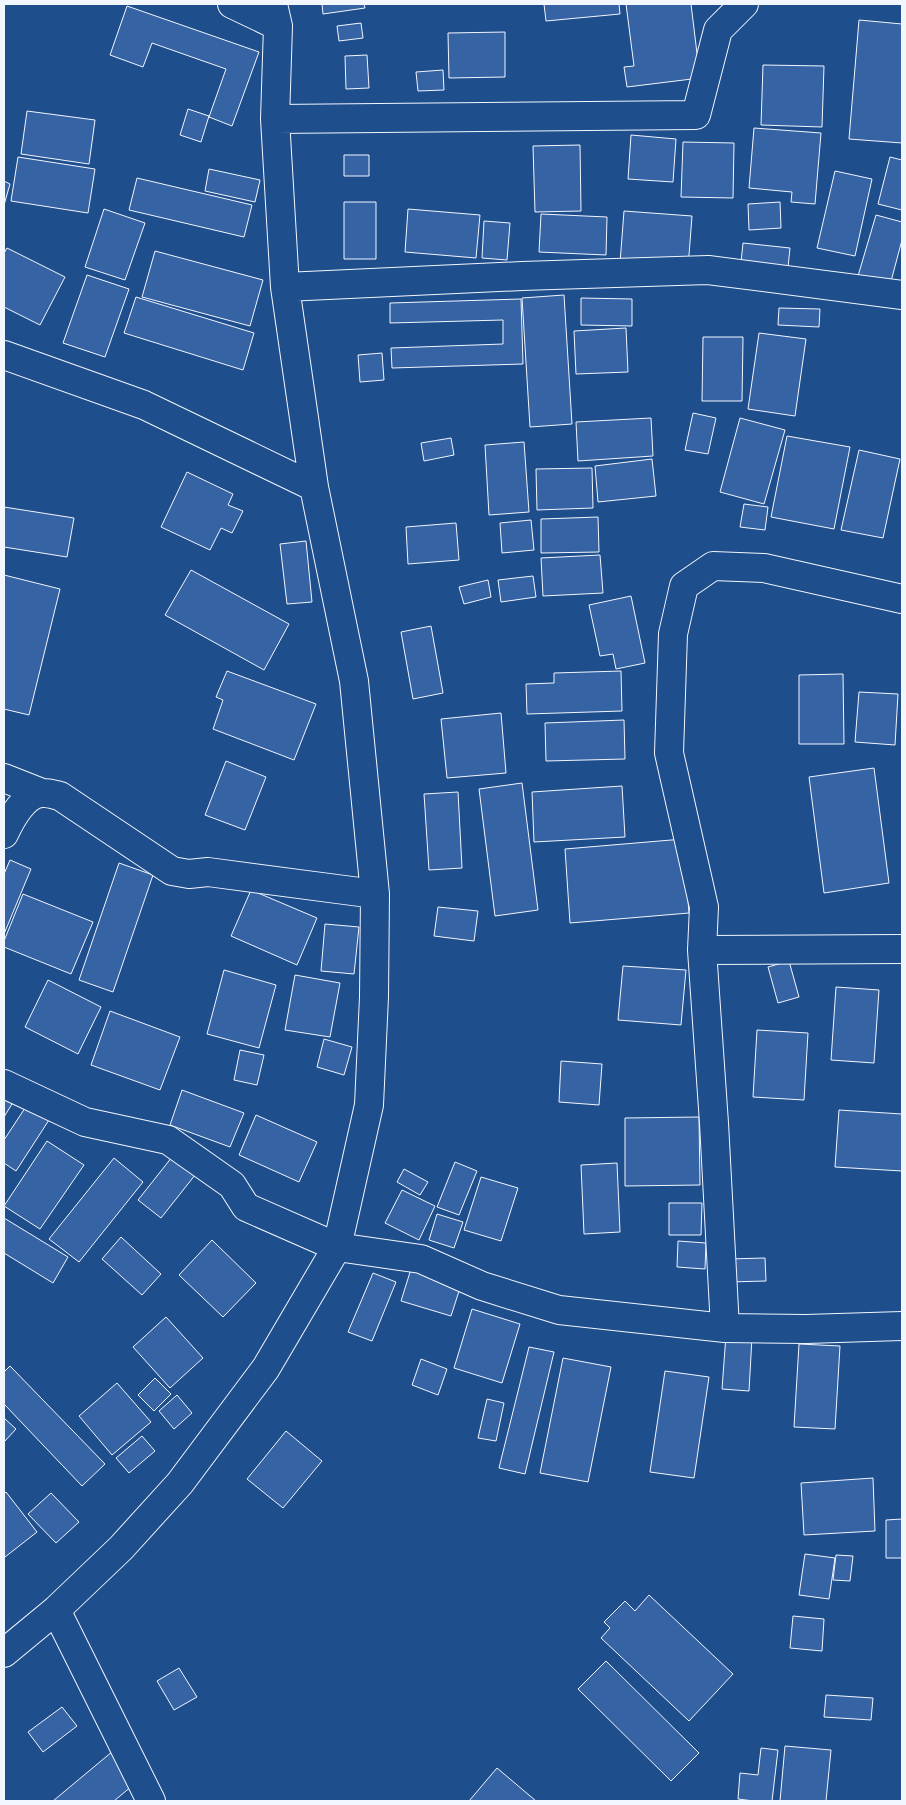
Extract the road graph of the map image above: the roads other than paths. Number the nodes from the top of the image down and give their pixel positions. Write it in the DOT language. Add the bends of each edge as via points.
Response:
graph roads {
  1 [pos="232,4"];
  2 [pos="744,4"];
  3 [pos="276,15"];
  4 [pos="274,119"];
  5 [pos="285,287"];
  6 [pos="902,295"];
  7 [pos="4,355"];
  8 [pos="314,488"];
  9 [pos="902,599"];
  10 [pos="4,778"];
  11 [pos="42,793"];
  12 [pos="4,834"];
  13 [pos="375,894"];
  14 [pos="902,949"];
  15 [pos="702,950"];
  16 [pos="4,1084"];
  17 [pos="337,1247"];
  18 [pos="902,1326"];
  19 [pos="725,1328"];
  20 [pos="56,1610"];
  21 [pos="4,1653"];
  22 [pos="151,1801"];
  1 -- 3 [label="street"];
  2 -- 4 [label="street" via="718,30 696,115"];
  3 -- 4 [label="street"];
  4 -- 5 [label="street"];
  5 -- 6 [label="street" via="708,270"];
  5 -- 8 [label="street"];
  7 -- 8 [label="street" via="144,405"];
  8 -- 13 [label="street" via="354,681"];
  9 -- 15 [label="street" via="764,568 713,566 684,586 673,634 669,753 704,907"];
  10 -- 11 [label="street"];
  11 -- 12 [label="street" via="27,800 16,811"];
  11 -- 13 [label="street" via="60,796 172,871 189,874 208,872"];
  13 -- 17 [label="street" via="369,1105"];
  14 -- 15 [label="street"];
  15 -- 19 [label="street"];
  16 -- 17 [label="street" via="85,1122 168,1140 232,1185 246,1207"];
  17 -- 19 [label="street" via="421,1259 482,1286 558,1310"];
  17 -- 20 [label="street" via="266,1368 180,1483 121,1548"];
  18 -- 19 [label="street"];
  20 -- 21 [label="street"];
  20 -- 22 [label="street"];
}
